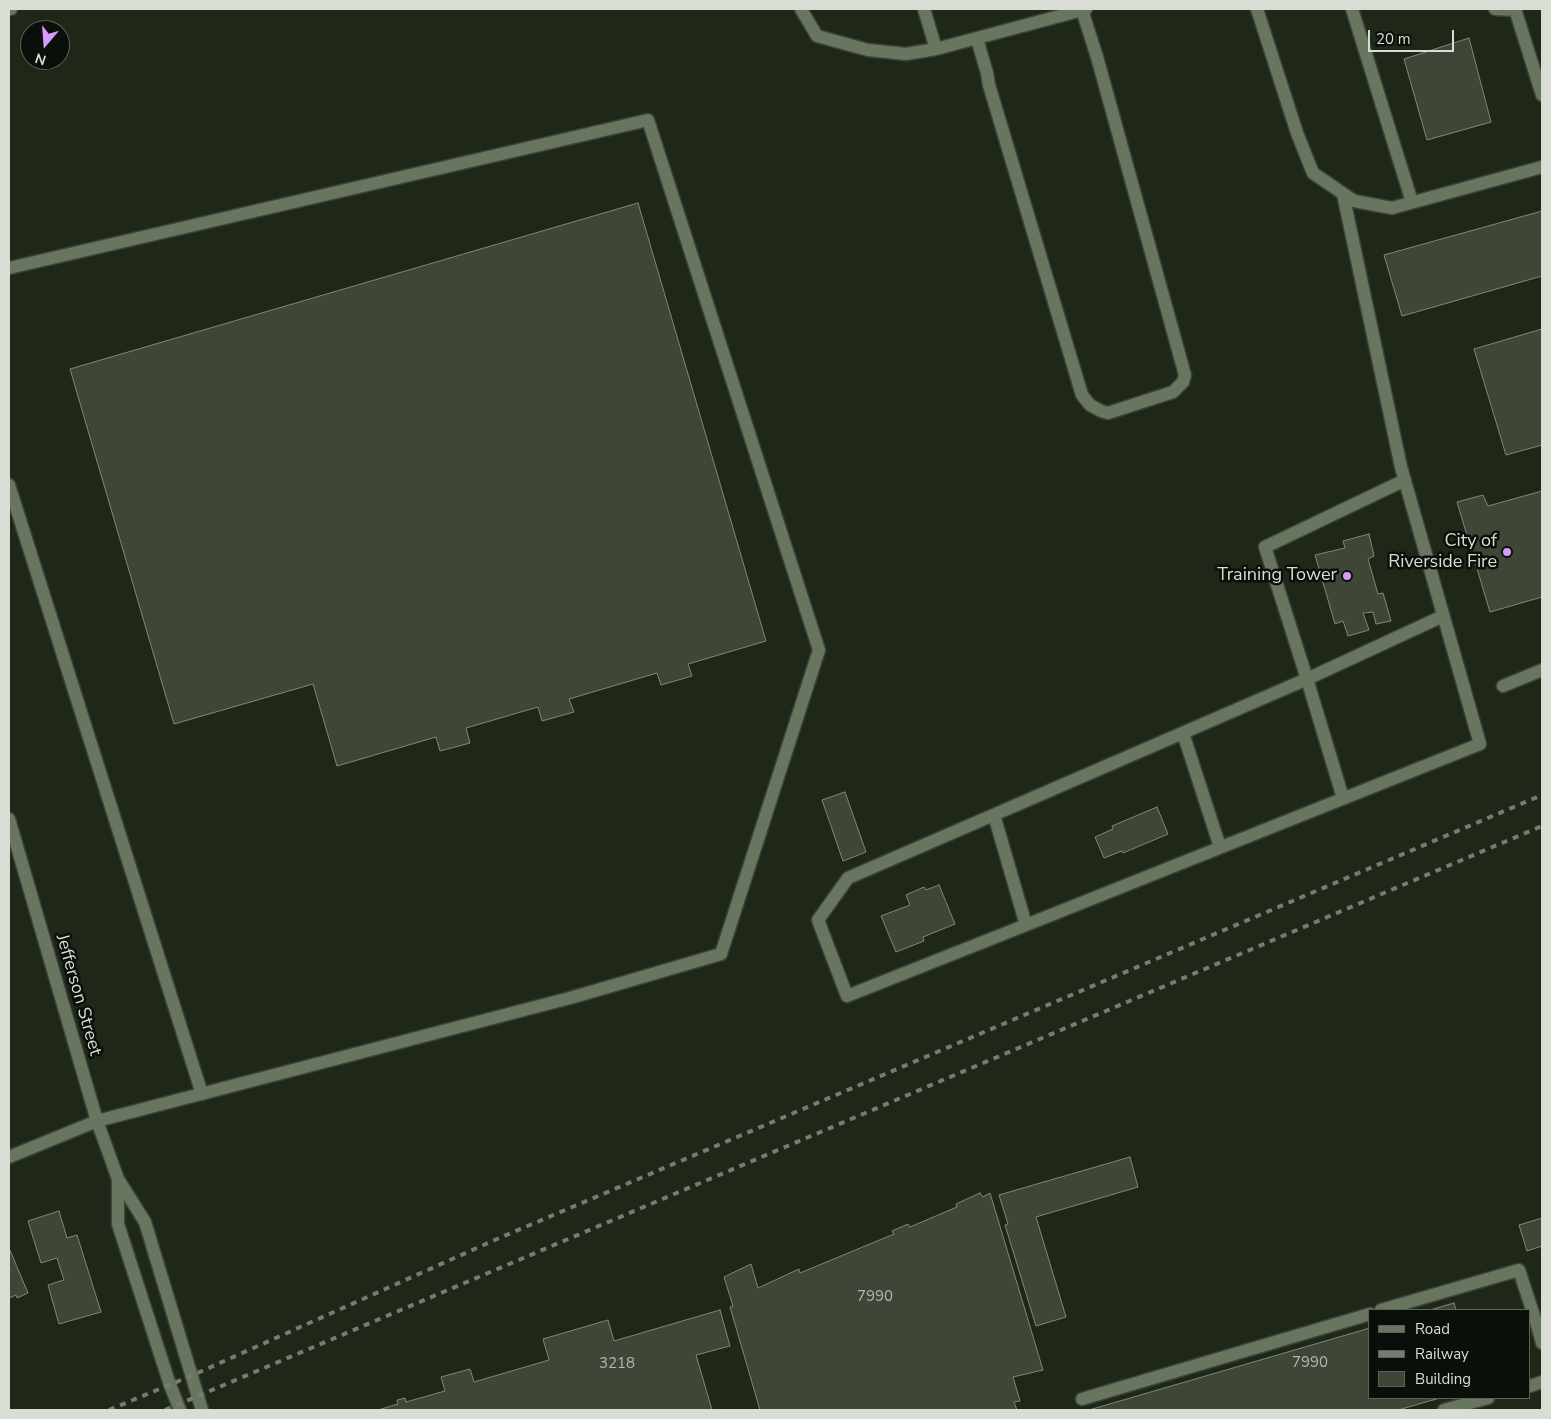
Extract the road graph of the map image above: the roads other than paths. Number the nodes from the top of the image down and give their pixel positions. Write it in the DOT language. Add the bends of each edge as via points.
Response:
graph roads {
  1 [pos="801,9"];
  2 [pos="924,9"];
  3 [pos="1084,9"];
  4 [pos="1257,9"];
  5 [pos="1352,9"];
  6 [pos="1495,9"];
  7 [pos="1516,9"];
  8 [pos="977,38"];
  9 [pos="936,49"];
  10 [pos="1542,96"];
  11 [pos="1542,167"];
  12 [pos="1343,194"];
  13 [pos="1412,202"];
  14 [pos="9,268"];
  15 [pos="1405,480"];
  16 [pos="9,485"];
  17 [pos="1444,616"];
  18 [pos="1542,670"];
  19 [pos="1307,680"];
  20 [pos="1503,686"];
  21 [pos="1183,733"];
  22 [pos="1343,798"];
  23 [pos="994,814"];
  24 [pos="9,819"];
  25 [pos="1220,847"];
  26 [pos="1026,925"];
  27 [pos="202,1094"];
  28 [pos="97,1121"];
  29 [pos="9,1157"];
  30 [pos="118,1179"];
  31 [pos="1384,1309"];
  32 [pos="1368,1315"];
  33 [pos="1540,1327"];
  34 [pos="1542,1343"];
  35 [pos="1082,1399"];
  36 [pos="1484,1399"];
  37 [pos="180,1410"];
  38 [pos="202,1410"];
  39 [pos="1444,1410"];
  1 -- 9 [label="street" via="817,36 868,50 906,54"];
  2 -- 9 [label="street"];
  3 -- 8 [label="street"];
  3 -- 8 [label="street" via="1185,375 1183,382 1172,392 1108,413 1090,405 1082,394"];
  4 -- 12 [label="street" via="1297,133 1314,173"];
  5 -- 13 [label="street"];
  6 -- 7 [label="street"];
  7 -- 10 [label="street"];
  8 -- 9 [label="street"];
  11 -- 13 [label="street"];
  12 -- 13 [label="street" via="1354,201 1392,208"];
  12 -- 15 [label="street"];
  14 -- 27 [label="street" via="648,120 818,650 721,954 570,998"];
  15 -- 17 [label="street"];
  15 -- 19 [label="street" via="1265,547"];
  16 -- 27 [label="street"];
  17 -- 19 [label="street"];
  17 -- 22 [label="street" via="1480,744"];
  18 -- 20 [label="street"];
  19 -- 21 [label="street"];
  19 -- 22 [label="street"];
  21 -- 23 [label="street"];
  21 -- 25 [label="street"];
  22 -- 25 [label="street"];
  23 -- 26 [label="street"];
  23 -- 26 [label="street" via="848,878 818,920 847,996"];
  24 -- 28 [label="street, Jefferson Street"];
  25 -- 26 [label="street"];
  27 -- 28 [label="street"];
  28 -- 29 [label="street"];
  28 -- 30 [label="street, Jefferson Street"];
  30 -- 37 [label="street, Jefferson Street" via="118,1224"];
  30 -- 38 [label="street, Jefferson Street" via="145,1222"];
  31 -- 33 [label="street" via="1519,1270"];
  32 -- 35 [label="street"];
  33 -- 34 [label="street"];
  36 -- 39 [label="street"];
}
